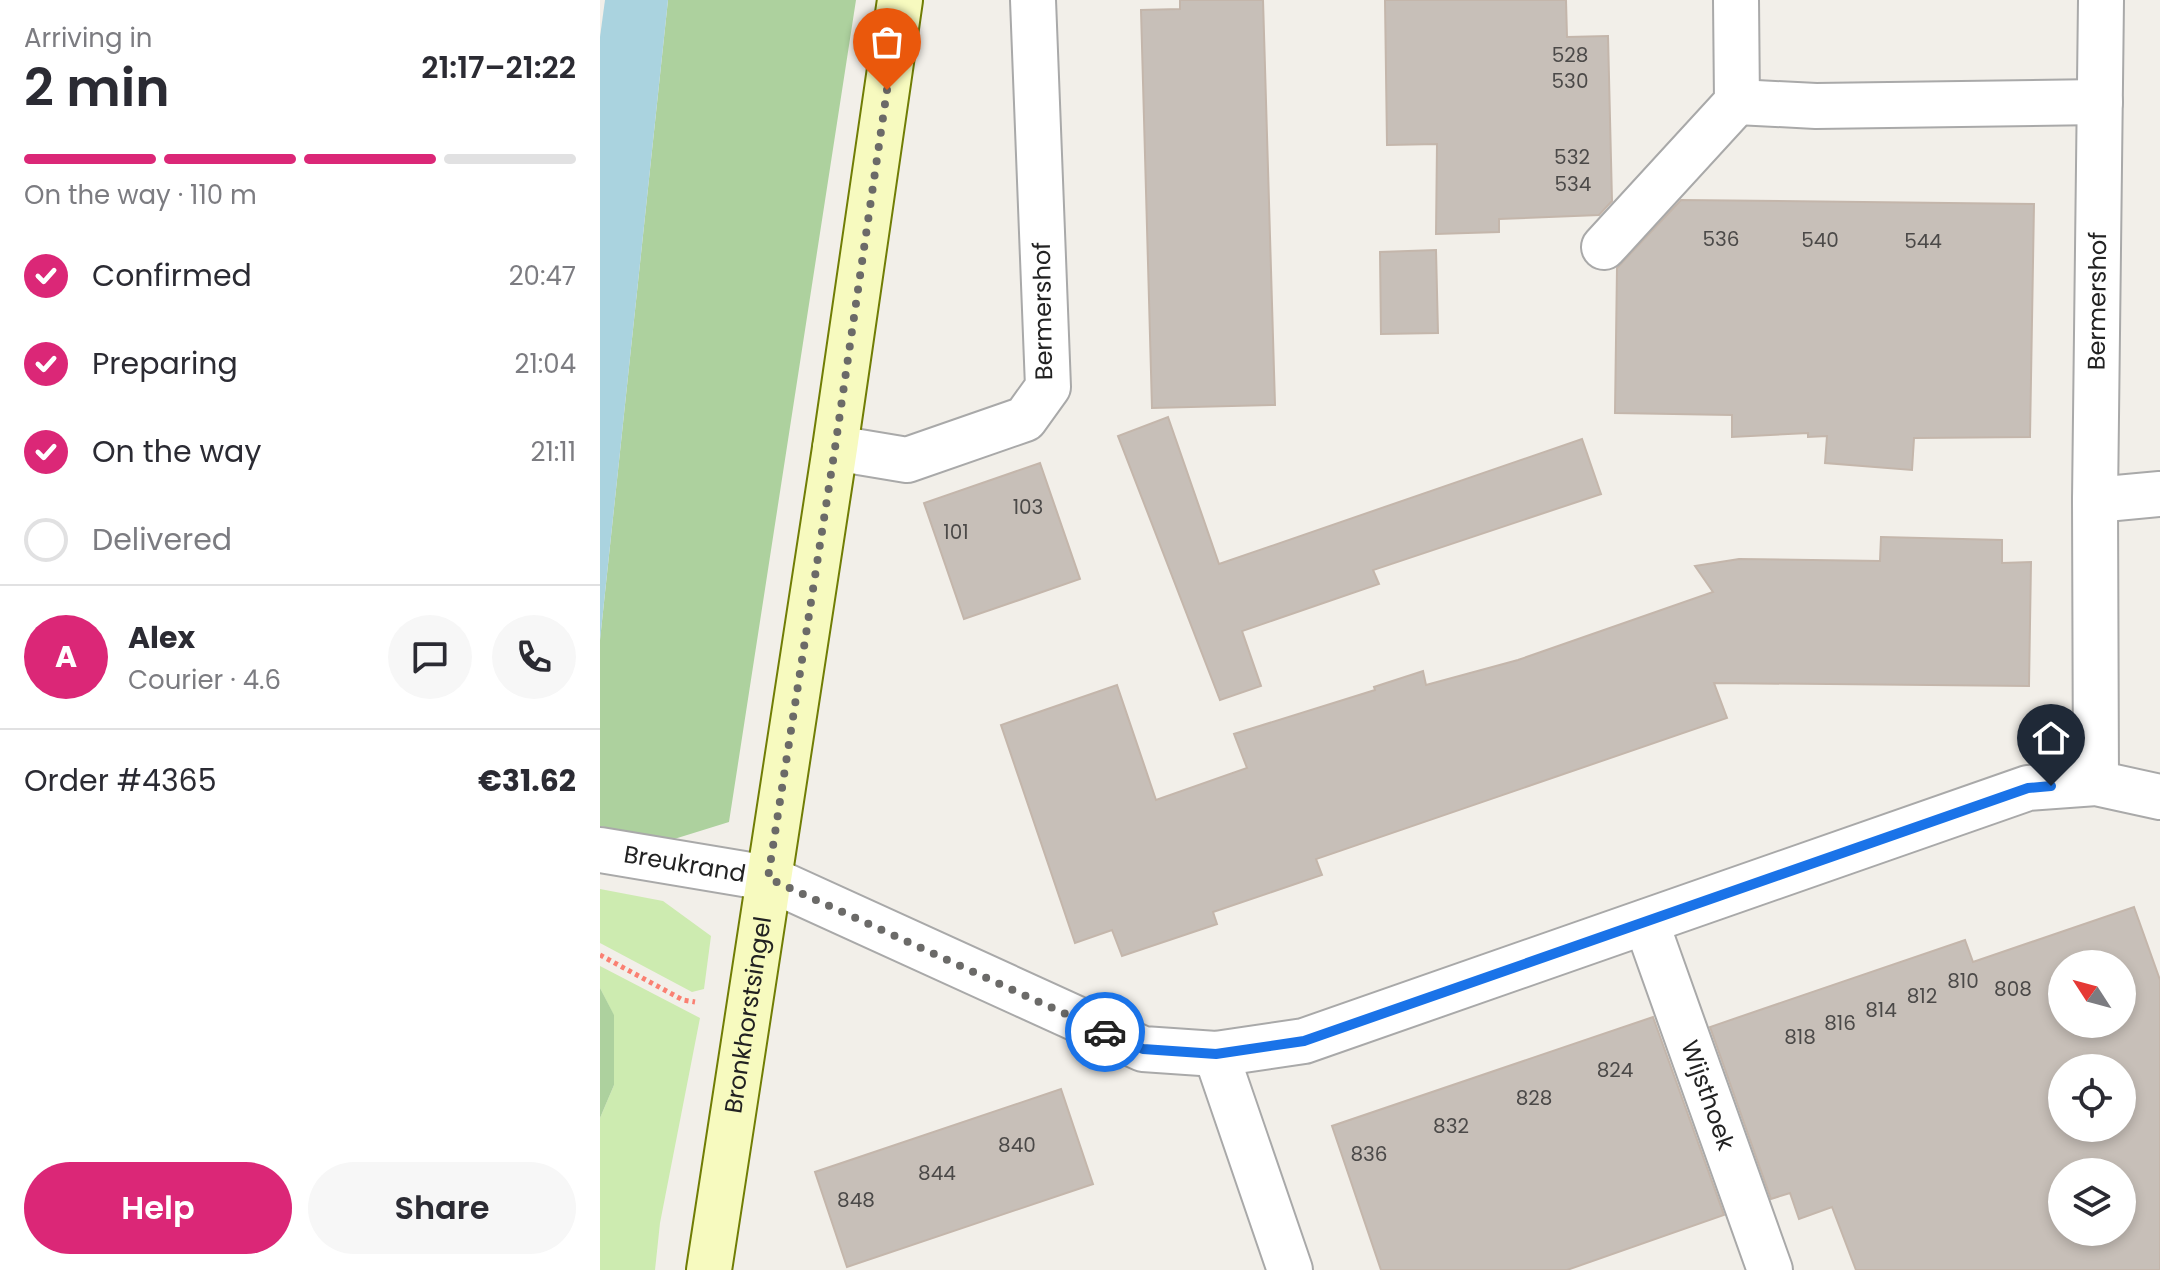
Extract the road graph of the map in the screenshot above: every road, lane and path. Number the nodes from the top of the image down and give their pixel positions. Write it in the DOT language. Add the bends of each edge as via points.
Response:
graph roads {
  1 [pos="900,0"];
  2 [pos="1033,0"];
  3 [pos="1736,0"];
  4 [pos="2101,0"];
  5 [pos="1737,102"];
  6 [pos="2100,102"];
  7 [pos="1604,247"];
  8 [pos="835,448"];
  9 [pos="2160,494"];
  10 [pos="2095,500"];
  11 [pos="2096,783"];
  12 [pos="2160,797"];
  13 [pos="600,850"];
  14 [pos="768,878"];
  15 [pos="1646,922"];
  16 [pos="600,955"];
  17 [pos="749,1008"];
  18 [pos="1216,1054"];
  19 [pos="709,1270"];
  20 [pos="1290,1270"];
  21 [pos="1770,1270"];
  1 -- 8 [label="street, Bronkhorstsingel"];
  2 -- 8 [label="street, Bermershof" via="1048,387 1025,419 907,460"];
  3 -- 5 [label="street"];
  4 -- 6 [label="street, Bermershof"];
  5 -- 6 [label="street"];
  5 -- 7 [label="street"];
  6 -- 10 [label="street, Bermershof"];
  8 -- 14 [label="street, Bronkhorstsingel"];
  9 -- 10 [label="street"];
  10 -- 11 [label="street, Bermershof"];
  11 -- 12 [label="street"];
  11 -- 15 [label="street" via="2028,788"];
  13 -- 14 [label="street, Breukrand"];
  14 -- 17 [label="street, Bronkhorstsingel"];
  14 -- 18 [label="street" via="1143,1049"];
  15 -- 18 [label="street" via="1304,1041"];
  15 -- 21 [label="street, Wijsthoek"];
  16 -- 17 [label="path" via="683,1000"];
  17 -- 19 [label="street, Bronkhorstsingel"];
  18 -- 20 [label="street"];
}
